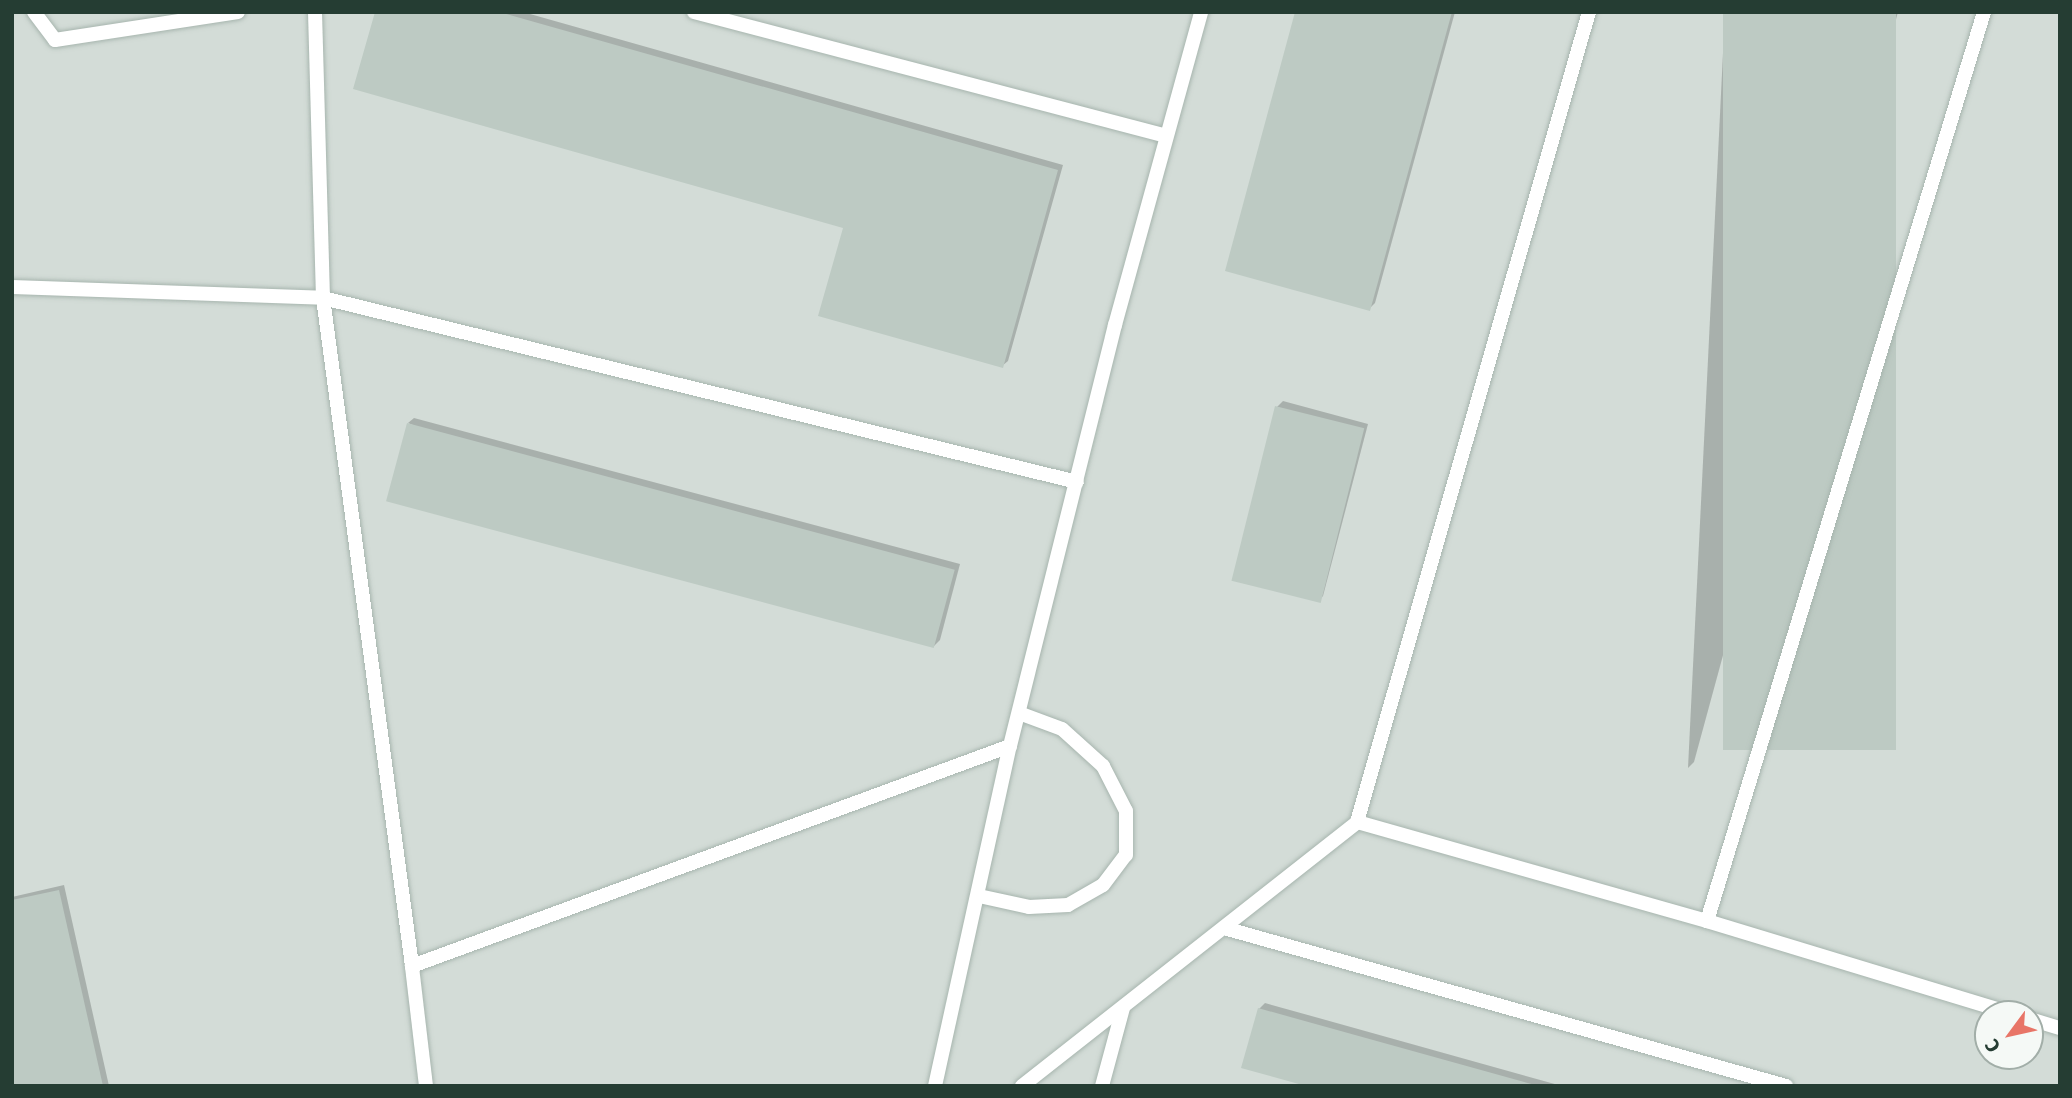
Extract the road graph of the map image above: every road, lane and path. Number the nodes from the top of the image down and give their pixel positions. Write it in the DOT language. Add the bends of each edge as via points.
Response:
graph roads {
  1 [pos="34,12"];
  2 [pos="238,12"];
  3 [pos="315,12"];
  4 [pos="694,12"];
  5 [pos="1201,12"];
  6 [pos="1588,12"];
  7 [pos="1984,12"];
  8 [pos="1165,136"];
  9 [pos="12,286"];
  10 [pos="323,298"];
  11 [pos="1077,482"];
  12 [pos="1019,713"];
  13 [pos="1010,746"];
  14 [pos="1357,822"];
  15 [pos="979,896"];
  16 [pos="1707,921"];
  17 [pos="1224,928"];
  18 [pos="412,966"];
  19 [pos="1974,1002"];
  20 [pos="1123,1008"];
  21 [pos="426,1086"];
  22 [pos="935,1086"];
  23 [pos="1022,1086"];
  24 [pos="1102,1086"];
  25 [pos="1786,1086"];
  1 -- 2 [label="lane" via="55,40"];
  3 -- 10 [label="lane"];
  4 -- 8 [label="lane"];
  5 -- 8 [label="lane"];
  6 -- 14 [label="lane"];
  7 -- 16 [label="lane"];
  8 -- 11 [label="lane"];
  9 -- 10 [label="lane"];
  10 -- 11 [label="lane"];
  10 -- 18 [label="lane"];
  11 -- 12 [label="lane"];
  12 -- 13 [label="lane"];
  12 -- 15 [label="lane" via="1062,729 1102,766 1126,811 1126,855 1103,885 1068,905 1030,907"];
  13 -- 15 [label="lane"];
  13 -- 18 [label="lane"];
  14 -- 16 [label="lane"];
  14 -- 17 [label="lane"];
  15 -- 22 [label="lane"];
  16 -- 19 [label="lane"];
  17 -- 20 [label="lane"];
  17 -- 25 [label="lane"];
  18 -- 21 [label="lane"];
  20 -- 23 [label="lane"];
  20 -- 24 [label="lane"];
}
